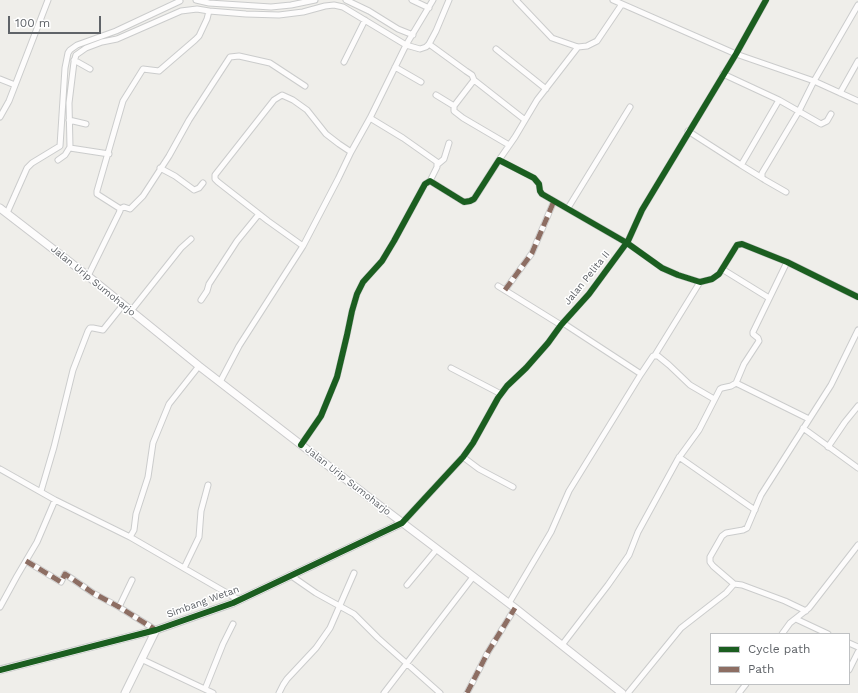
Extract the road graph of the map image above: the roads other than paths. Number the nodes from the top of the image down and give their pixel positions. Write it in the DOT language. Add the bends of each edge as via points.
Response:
graph roads {
  1 [pos="48,0"];
  2 [pos="181,0"];
  3 [pos="195,0"];
  4 [pos="315,0"];
  5 [pos="346,0"];
  6 [pos="412,0"];
  7 [pos="433,0"];
  8 [pos="449,0"];
  9 [pos="516,0"];
  10 [pos="766,0"];
  11 [pos="618,2"];
  12 [pos="292,3"];
  13 [pos="858,5"];
  14 [pos="197,8"];
  15 [pos="429,8"];
  16 [pos="209,11"];
  17 [pos="366,20"];
  18 [pos="412,36"];
  19 [pos="407,44"];
  20 [pos="429,44"];
  21 [pos="578,47"];
  22 [pos="496,49"];
  23 [pos="736,54"];
  24 [pos="73,55"];
  25 [pos="858,61"];
  26 [pos="344,62"];
  27 [pos="395,67"];
  28 [pos="90,69"];
  29 [pos="723,74"];
  30 [pos="0,79"];
  31 [pos="474,80"];
  32 [pos="814,81"];
  33 [pos="421,82"];
  34 [pos="15,85"];
  35 [pos="305,86"];
  36 [pos="546,89"];
  37 [pos="840,93"];
  38 [pos="436,95"];
  39 [pos="779,100"];
  40 [pos="858,102"];
  41 [pos="454,106"];
  42 [pos="630,107"];
  43 [pos="799,111"];
  44 [pos="831,114"];
  45 [pos="0,117"];
  46 [pos="370,118"];
  47 [pos="525,120"];
  48 [pos="66,121"];
  49 [pos="86,124"];
  50 [pos="688,131"];
  51 [pos="450,143"];
  52 [pos="509,145"];
  53 [pos="70,148"];
  54 [pos="351,152"];
  55 [pos="109,154"];
  56 [pos="58,160"];
  57 [pos="499,160"];
  58 [pos="438,164"];
  59 [pos="741,165"];
  60 [pos="160,168"];
  61 [pos="762,178"];
  62 [pos="430,181"];
  63 [pos="203,183"];
  64 [pos="786,192"];
  65 [pos="554,201"];
  66 [pos="0,208"];
  67 [pos="568,208"];
  68 [pos="120,209"];
  69 [pos="7,213"];
  70 [pos="259,214"];
  71 [pos="191,239"];
  72 [pos="627,243"];
  73 [pos="303,246"];
  74 [pos="787,262"];
  75 [pos="722,269"];
  76 [pos="88,276"];
  77 [pos="700,282"];
  78 [pos="498,286"];
  79 [pos="504,290"];
  80 [pos="858,297"];
  81 [pos="769,298"];
  82 [pos="201,300"];
  83 [pos="123,305"];
  84 [pos="131,311"];
  85 [pos="562,324"];
  86 [pos="858,330"];
  87 [pos="655,355"];
  88 [pos="199,366"];
  89 [pos="451,368"];
  90 [pos="641,374"];
  91 [pos="220,382"];
  92 [pos="736,383"];
  93 [pos="501,394"];
  94 [pos="714,399"];
  95 [pos="858,406"];
  96 [pos="809,419"];
  97 [pos="803,428"];
  98 [pos="301,445"];
  99 [pos="828,447"];
  100 [pos="462,457"];
  101 [pos="679,457"];
  102 [pos="858,468"];
  103 [pos="0,469"];
  104 [pos="208,485"];
  105 [pos="513,487"];
  106 [pos="41,491"];
  107 [pos="55,500"];
  108 [pos="755,510"];
  109 [pos="402,523"];
  110 [pos="130,537"];
  111 [pos="858,545"];
  112 [pos="436,549"];
  113 [pos="26,561"];
  114 [pos="184,568"];
  115 [pos="354,573"];
  116 [pos="290,575"];
  117 [pos="473,577"];
  118 [pos="132,580"];
  119 [pos="734,584"];
  120 [pos="407,585"];
  121 [pos="240,600"];
  122 [pos="512,605"];
  123 [pos="119,606"];
  124 [pos="340,606"];
  125 [pos="0,607"];
  126 [pos="806,611"];
  127 [pos="796,619"];
  128 [pos="233,624"];
  129 [pos="156,630"];
  130 [pos="783,633"];
  131 [pos="826,633"];
  132 [pos="562,645"];
  133 [pos="858,652"];
  134 [pos="141,659"];
  135 [pos="406,663"];
  136 [pos="850,668"];
  137 [pos="0,670"];
  138 [pos="745,685"];
  139 [pos="205,689"];
  140 [pos="125,693"];
  141 [pos="213,693"];
  142 [pos="279,693"];
  143 [pos="384,693"];
  144 [pos="440,693"];
  145 [pos="467,693"];
  146 [pos="622,693"];
  147 [pos="628,693"];
  148 [pos="739,693"];
  1 -- 34 [label="street"];
  2 -- 24 [label="street" via="116,31 77,45"];
  3 -- 12 [label="street" via="271,7"];
  3 -- 14 [label="street"];
  4 -- 12 [label="street"];
  5 -- 18 [label="street"];
  6 -- 15 [label="street"];
  7 -- 15 [label="street"];
  8 -- 20 [label="street"];
  9 -- 21 [label="street" via="552,38"];
  10 -- 23 [label="street, Jalan Pelita II"];
  11 -- 21 [label="street" via="597,41"];
  11 -- 23 [label="street"];
  13 -- 32 [label="street"];
  14 -- 16 [label="street"];
  14 -- 24 [label="street" via="181,11"];
  15 -- 18 [label="street"];
  16 -- 17 [label="street" via="279,15 334,5 343,7"];
  16 -- 55 [label="street" via="199,36 190,45 159,71 140,71 123,101"];
  17 -- 19 [label="street"];
  17 -- 26 [label="street"];
  18 -- 19 [label="street"];
  19 -- 20 [label="street" via="420,49"];
  19 -- 27 [label="street"];
  20 -- 31 [label="street" via="472,75"];
  21 -- 36 [label="street"];
  22 -- 36 [label="street"];
  23 -- 29 [label="street, Jalan Pelita II"];
  23 -- 32 [label="street"];
  24 -- 28 [label="street"];
  24 -- 48 [label="street"];
  24 -- 48 [label="street" via="66,60"];
  25 -- 37 [label="street"];
  27 -- 33 [label="street"];
  27 -- 46 [label="street"];
  29 -- 39 [label="street"];
  29 -- 50 [label="street, Jalan Pelita II"];
  30 -- 34 [label="street"];
  31 -- 41 [label="street"];
  31 -- 47 [label="street"];
  32 -- 37 [label="street"];
  32 -- 43 [label="street"];
  34 -- 45 [label="street"];
  35 -- 60 [label="street" via="270,63 239,56 230,57"];
  36 -- 47 [label="street"];
  37 -- 40 [label="street"];
  38 -- 41 [label="street"];
  39 -- 43 [label="street"];
  39 -- 59 [label="street"];
  41 -- 52 [label="street" via="454,112"];
  42 -- 67 [label="street"];
  43 -- 44 [label="street" via="821,124 827,121"];
  43 -- 61 [label="street" via="764,170"];
  46 -- 54 [label="street"];
  46 -- 58 [label="street"];
  47 -- 52 [label="street"];
  48 -- 49 [label="street"];
  48 -- 53 [label="street"];
  48 -- 69 [label="street" via="60,146 27,168"];
  50 -- 59 [label="street"];
  50 -- 72 [label="street, Jalan Pelita II" via="642,210"];
  51 -- 58 [label="street" via="444,158"];
  52 -- 57 [label="street"];
  53 -- 55 [label="street"];
  53 -- 56 [label="street"];
  54 -- 70 [label="street" via="333,140 307,110 293,100 282,95 274,100 215,176 218,182"];
  54 -- 73 [label="street"];
  55 -- 68 [label="street" via="97,194"];
  57 -- 62 [label="street" via="474,199 470,201 464,202"];
  57 -- 65 [label="street" via="534,178 539,184 540,192"];
  58 -- 62 [label="street"];
  59 -- 61 [label="street"];
  60 -- 63 [label="street" via="194,190"];
  60 -- 68 [label="street" via="143,196 131,208"];
  61 -- 64 [label="street"];
  62 -- 98 [label="street" via="425,184 382,261 363,282 357,294 336,377 321,416"];
  65 -- 67 [label="street"];
  65 -- 79 [label="street" via="532,253"];
  66 -- 69 [label="main road, Jalan Urip Sumoharjo"];
  67 -- 72 [label="street"];
  68 -- 76 [label="street"];
  69 -- 76 [label="main road, Jalan Urip Sumoharjo"];
  70 -- 73 [label="street"];
  70 -- 82 [label="street" via="237,241"];
  71 -- 84 [label="street"];
  72 -- 77 [label="street" via="662,268"];
  72 -- 85 [label="street, Jalan Pelita II" via="589,294"];
  73 -- 91 [label="street" via="239,346"];
  74 -- 75 [label="street" via="742,244 737,245"];
  74 -- 80 [label="street"];
  74 -- 81 [label="street"];
  75 -- 77 [label="street" via="712,279"];
  75 -- 81 [label="street"];
  76 -- 83 [label="main road, Jalan Urip Sumoharjo"];
  77 -- 87 [label="street"];
  78 -- 79 [label="street"];
  79 -- 85 [label="street"];
  81 -- 92 [label="street" via="753,332 759,341 744,364"];
  83 -- 84 [label="main road, Jalan Urip Sumoharjo"];
  83 -- 106 [label="street" via="103,330 90,328 88,331 73,370"];
  84 -- 88 [label="main road, Jalan Urip Sumoharjo"];
  85 -- 90 [label="street"];
  85 -- 93 [label="street, Jalan Pelita II"];
  86 -- 96 [label="street" via="831,385"];
  87 -- 90 [label="street"];
  87 -- 94 [label="street" via="669,364 690,385"];
  88 -- 91 [label="main road, Jalan Urip Sumoharjo"];
  88 -- 110 [label="street" via="169,404 154,443 148,477"];
  89 -- 93 [label="street"];
  90 -- 122 [label="street" via="569,491 551,532"];
  91 -- 98 [label="main road, Jalan Urip Sumoharjo"];
  92 -- 94 [label="street" via="720,389"];
  92 -- 96 [label="street"];
  93 -- 100 [label="street, Jalan Pelita II"];
  94 -- 101 [label="street" via="699,430"];
  95 -- 99 [label="street"];
  96 -- 97 [label="street"];
  97 -- 99 [label="street"];
  97 -- 108 [label="street" via="761,495"];
  98 -- 109 [label="main road, Jalan Urip Sumoharjo"];
  99 -- 102 [label="street"];
  100 -- 105 [label="street"];
  100 -- 109 [label="street, Jalan Pelita II"];
  101 -- 108 [label="street"];
  101 -- 132 [label="street" via="638,532 629,555"];
  103 -- 106 [label="street"];
  104 -- 114 [label="street" via="201,511 199,537"];
  106 -- 107 [label="street"];
  107 -- 110 [label="street"];
  107 -- 113 [label="street"];
  108 -- 119 [label="street" via="747,528 722,536 710,557 713,566"];
  109 -- 112 [label="main road, Jalan Urip Sumoharjo"];
  109 -- 116 [label="main road, Simbang Wetan"];
  110 -- 114 [label="street"];
  111 -- 126 [label="street"];
  112 -- 117 [label="main road, Jalan Urip Sumoharjo"];
  112 -- 120 [label="street"];
  113 -- 123 [label="street" via="61,582 65,574 93,593"];
  113 -- 125 [label="street"];
  114 -- 121 [label="street"];
  115 -- 124 [label="street"];
  116 -- 121 [label="main road, Simbang Wetan"];
  116 -- 124 [label="street"];
  117 -- 122 [label="main road, Jalan Urip Sumoharjo"];
  117 -- 135 [label="street"];
  118 -- 123 [label="street"];
  119 -- 126 [label="street" via="786,601"];
  119 -- 147 [label="street" via="681,628"];
  121 -- 129 [label="main road, Simbang Wetan"];
  122 -- 132 [label="main road, Jalan Urip Sumoharjo"];
  122 -- 145 [label="street"];
  123 -- 129 [label="street"];
  124 -- 135 [label="street" via="354,614"];
  124 -- 142 [label="street" via="330,628 316,648"];
  126 -- 127 [label="street"];
  127 -- 130 [label="street"];
  127 -- 131 [label="street"];
  128 -- 139 [label="street"];
  129 -- 134 [label="main road"];
  129 -- 137 [label="main road, Simbang Wetan"];
  132 -- 146 [label="main road, Jalan Urip Sumoharjo"];
  133 -- 136 [label="street"];
  134 -- 139 [label="street"];
  134 -- 140 [label="main road"];
  135 -- 143 [label="street"];
  135 -- 144 [label="street"];
  138 -- 148 [label="street"];
  139 -- 141 [label="street"];
}
